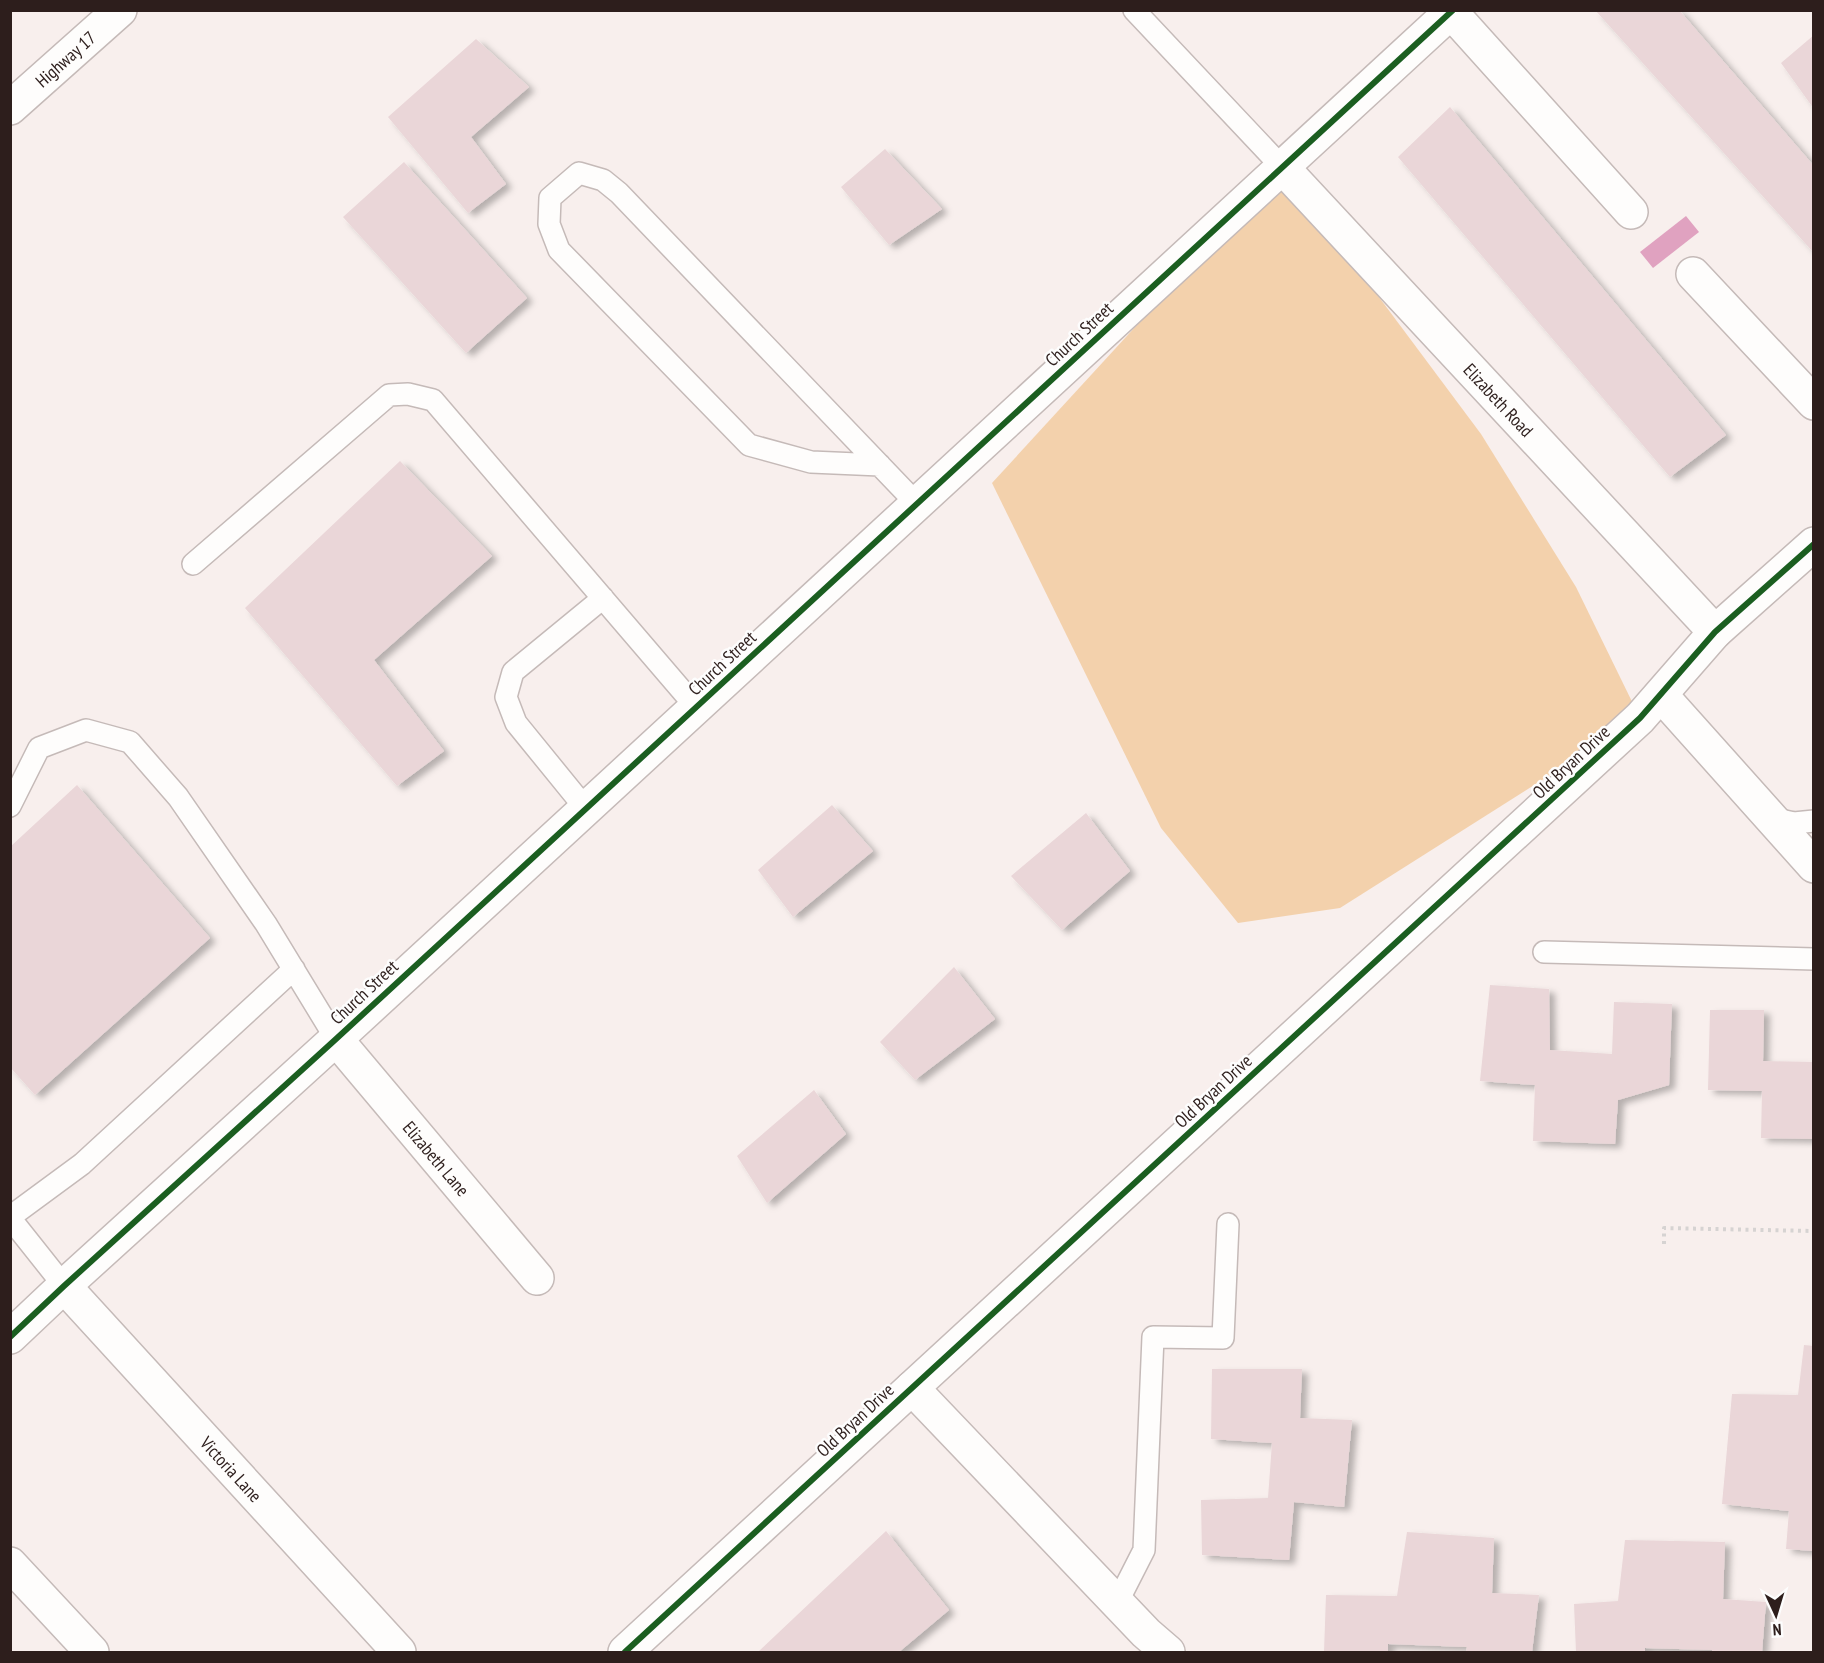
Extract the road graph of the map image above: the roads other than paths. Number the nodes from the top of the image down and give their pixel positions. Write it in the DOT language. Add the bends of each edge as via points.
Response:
graph roads {
  1 [pos="120,10"];
  2 [pos="1134,10"];
  3 [pos="1452,11"];
  4 [pos="10,108"];
  5 [pos="1282,167"];
  6 [pos="1630,212"];
  7 [pos="1694,274"];
  8 [pos="1814,403"];
  9 [pos="880,465"];
  10 [pos="917,504"];
  11 [pos="1814,544"];
  12 [pos="193,564"];
  13 [pos="603,598"];
  14 [pos="1715,632"];
  15 [pos="1660,695"];
  16 [pos="696,707"];
  17 [pos="10,806"];
  18 [pos="586,809"];
  19 [pos="1771,818"];
  20 [pos="1814,820"];
  21 [pos="1814,866"];
  22 [pos="1544,952"];
  23 [pos="1814,959"];
  24 [pos="294,969"];
  25 [pos="336,1039"];
  26 [pos="10,1217"];
  27 [pos="1228,1224"];
  28 [pos="537,1278"];
  29 [pos="64,1286"];
  30 [pos="10,1337"];
  31 [pos="912,1388"];
  32 [pos="10,1564"];
  33 [pos="1117,1603"];
  34 [pos="92,1653"];
  35 [pos="399,1653"];
  36 [pos="625,1653"];
  37 [pos="1168,1653"];
  1 -- 4 [label="main road, Highway 17"];
  2 -- 5 [label="lane"];
  3 -- 5 [label="main road, Church Street"];
  3 -- 6 [label="main road"];
  5 -- 10 [label="main road, Church Street"];
  5 -- 14 [label="main road, Elizabeth Road"];
  7 -- 8 [label="main road"];
  9 -- 9 [label="lane" via="603,180 579,173 550,198 549,224 559,249 749,445 811,462"];
  9 -- 10 [label="lane"];
  10 -- 16 [label="main road, Church Street"];
  11 -- 14 [label="main road, Old Bryan Drive"];
  12 -- 13 [label="lane" via="389,395 408,394 433,400"];
  13 -- 16 [label="lane"];
  13 -- 18 [label="lane" via="513,672 506,697 516,723"];
  14 -- 15 [label="main road, Old Bryan Drive"];
  15 -- 19 [label="main road"];
  15 -- 31 [label="main road, Old Bryan Drive" via="1640,718"];
  16 -- 18 [label="main road, Church Street"];
  17 -- 24 [label="lane" via="39,748 86,730 130,742 178,797"];
  18 -- 25 [label="main road, Church Street"];
  19 -- 20 [label="lane" via="1794,823"];
  19 -- 21 [label="main road"];
  22 -- 23 [label="lane"];
  24 -- 25 [label="lane"];
  24 -- 26 [label="lane" via="82,1164"];
  25 -- 28 [label="main road, Elizabeth Lane"];
  25 -- 29 [label="main road, Church Street"];
  26 -- 29 [label="lane"];
  27 -- 33 [label="lane" via="1223,1338 1153,1337 1144,1550"];
  29 -- 30 [label="main road, Church Street"];
  29 -- 35 [label="main road, Victoria Lane"];
  31 -- 33 [label="main road"];
  31 -- 36 [label="main road, Old Bryan Drive"];
  32 -- 34 [label="main road"];
  33 -- 37 [label="main road"];
}
